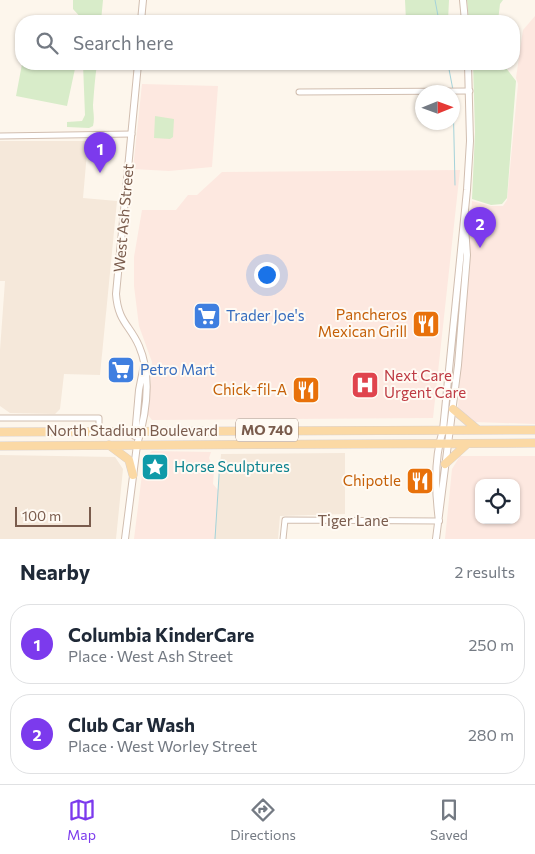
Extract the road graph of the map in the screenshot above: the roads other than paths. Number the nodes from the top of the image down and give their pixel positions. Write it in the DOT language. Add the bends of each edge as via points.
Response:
graph roads {
  1 [pos="143,0"];
  2 [pos="463,0"];
  3 [pos="142,15"];
  4 [pos="464,15"];
  5 [pos="137,70"];
  6 [pos="468,70"];
  7 [pos="470,90"];
  8 [pos="299,92"];
  9 [pos="132,134"];
  10 [pos="0,136"];
  11 [pos="465,224"];
  12 [pos="453,409"];
  13 [pos="0,418"];
  14 [pos="447,429"];
  15 [pos="99,430"];
  16 [pos="138,430"];
  17 [pos="478,430"];
  18 [pos="535,430"];
  19 [pos="0,432"];
  20 [pos="443,444"];
  21 [pos="467,444"];
  22 [pos="535,444"];
  23 [pos="109,445"];
  24 [pos="137,445"];
  25 [pos="0,446"];
  26 [pos="445,464"];
  27 [pos="133,475"];
  28 [pos="439,521"];
  29 [pos="125,539"];
  30 [pos="283,539"];
  31 [pos="436,539"];
  1 -- 3 [label="street"];
  2 -- 4 [label="street"];
  5 -- 9 [label="street, West Ash Street"];
  6 -- 7 [label="street"];
  7 -- 8 [label="street"];
  7 -- 11 [label="street"];
  9 -- 10 [label="street"];
  9 -- 16 [label="street, West Ash Street" via="116,294 122,322 138,344 146,376"];
  11 -- 12 [label="street" via="466,262"];
  11 -- 14 [label="street" via="461,236"];
  12 -- 14 [label="street"];
  12 -- 17 [label="main road"];
  13 -- 15 [label="street" via="99,418"];
  14 -- 16 [label="main road, North Stadium Boulevard / MO 740"];
  14 -- 17 [label="main road, North Stadium Boulevard / MO 740"];
  14 -- 20 [label="street"];
  15 -- 16 [label="main road, North Stadium Boulevard / MO 740"];
  15 -- 19 [label="main road, North Stadium Boulevard / MO 740"];
  16 -- 24 [label="street, West Ash Street"];
  17 -- 18 [label="main road, North Stadium Boulevard / MO 740"];
  20 -- 21 [label="main road, North Stadium Boulevard / MO 740"];
  20 -- 24 [label="main road, North Stadium Boulevard / MO 740"];
  20 -- 26 [label="street"];
  20 -- 28 [label="street" via="436,496"];
  21 -- 22 [label="main road, North Stadium Boulevard / MO 740"];
  21 -- 26 [label="main road"];
  23 -- 24 [label="main road, North Stadium Boulevard / MO 740"];
  23 -- 25 [label="main road, North Stadium Boulevard / MO 740"];
  23 -- 27 [label="main road" via="129,460"];
  24 -- 27 [label="street, West Ash Street"];
  26 -- 28 [label="street"];
  27 -- 29 [label="street, West Ash Street"];
  28 -- 30 [label="street, Tiger Lane" via="285,520"];
  28 -- 31 [label="street"];
}
